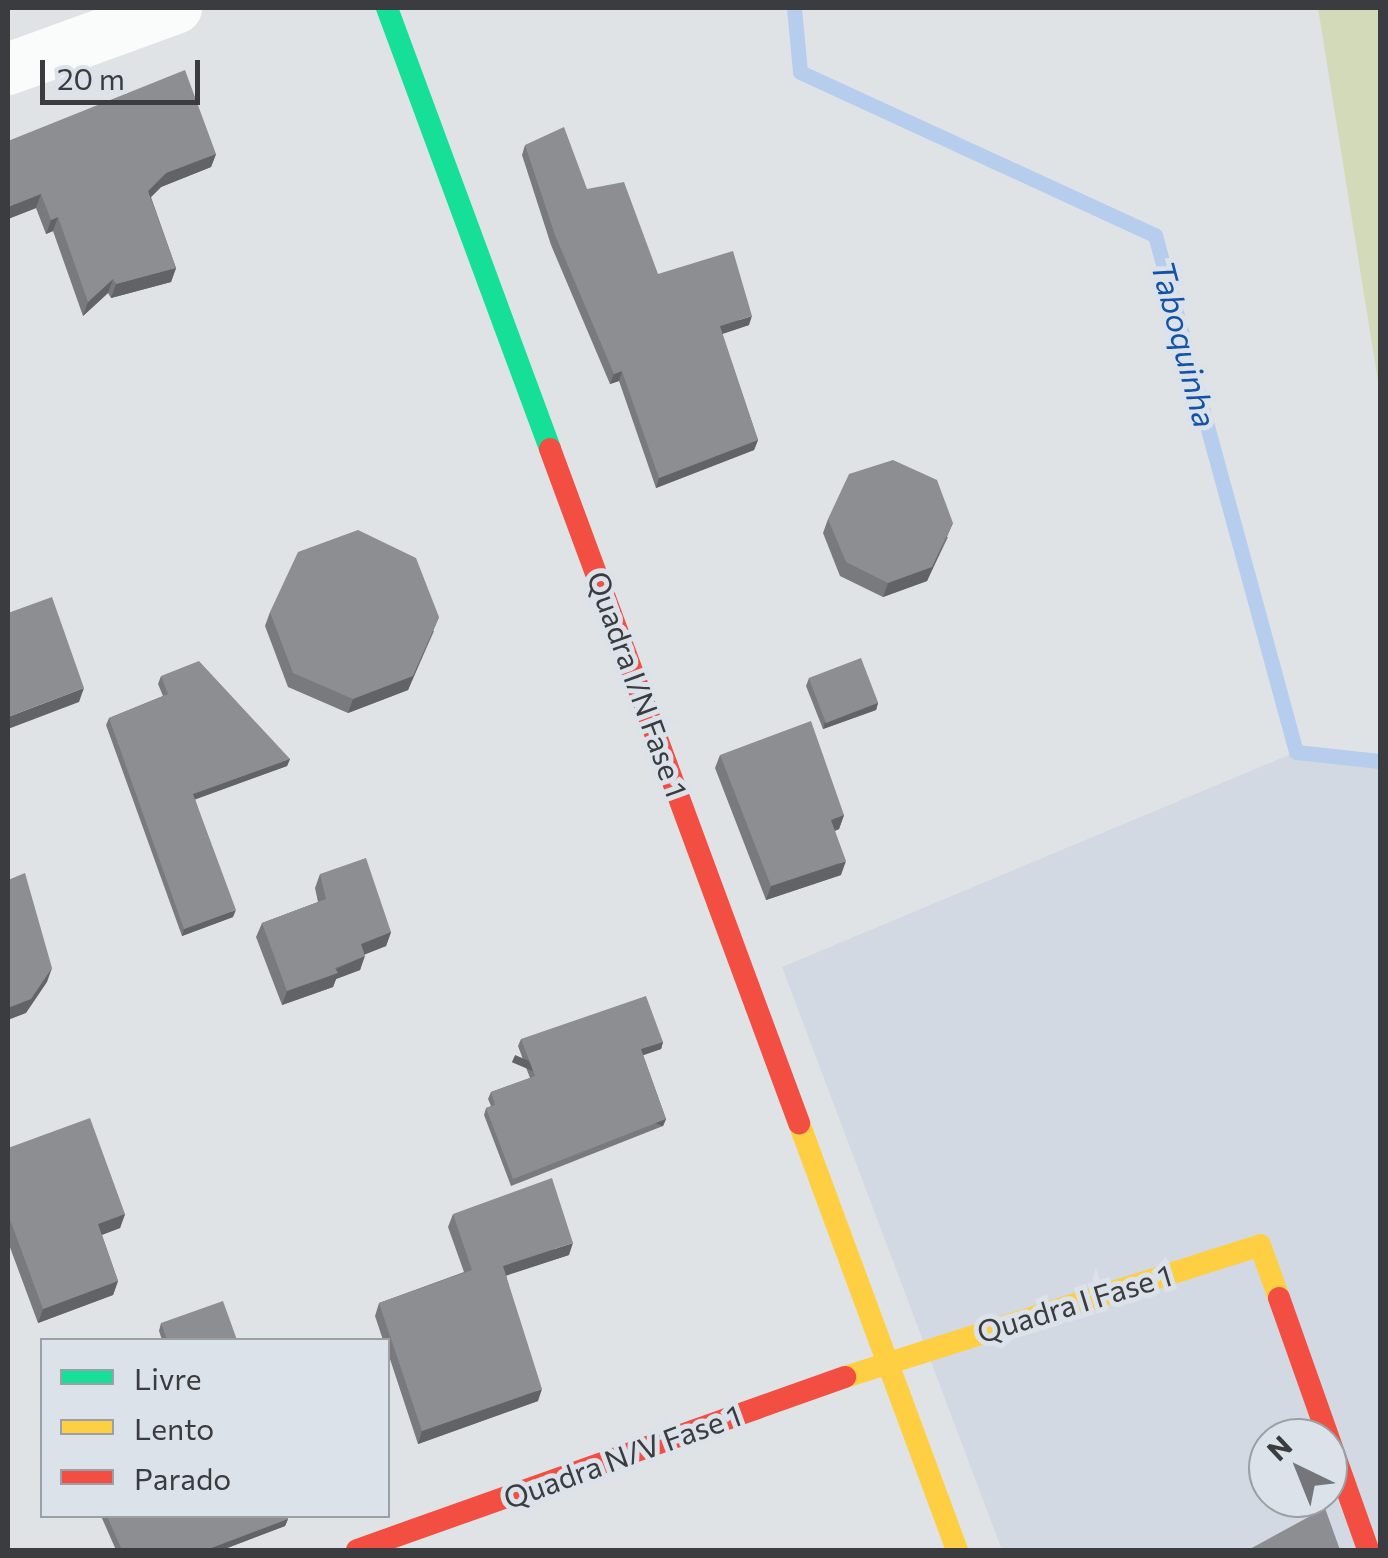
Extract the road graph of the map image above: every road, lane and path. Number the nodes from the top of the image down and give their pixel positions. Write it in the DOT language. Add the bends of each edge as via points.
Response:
graph roads {
  1 [pos="176,8"];
  2 [pos="386,8"];
  3 [pos="8,69"];
  4 [pos="888,1362"];
  5 [pos="357,1550"];
  6 [pos="957,1550"];
  7 [pos="1368,1550"];
  1 -- 3 [label="street"];
  2 -- 4 [label="street, Quadra I/N Fase 1"];
  4 -- 5 [label="street, Quadra N/V Fase 1"];
  4 -- 6 [label="street, Quadra I/N Fase 1"];
  4 -- 7 [label="street, Quadra I Fase 1" via="1260,1245"];
}
